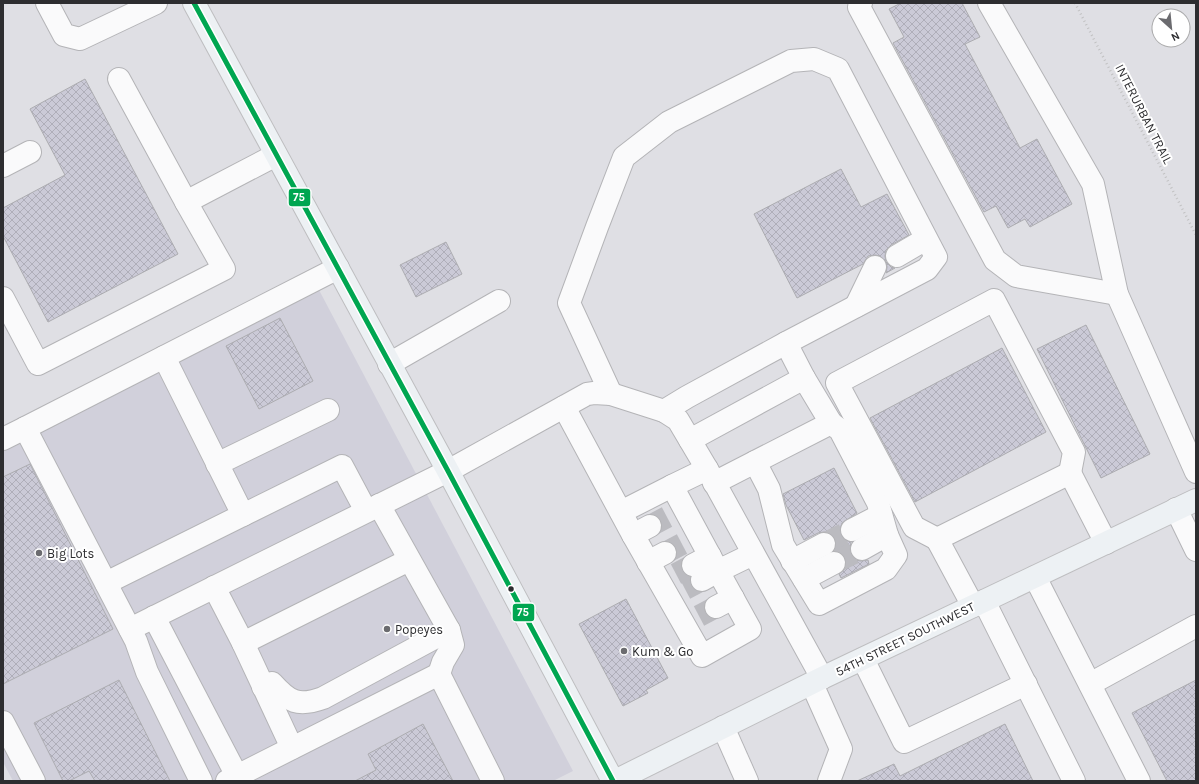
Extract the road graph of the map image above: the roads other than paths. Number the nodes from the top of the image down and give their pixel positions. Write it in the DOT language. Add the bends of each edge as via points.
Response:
graph roads {
  1 [pos="47,3"];
  2 [pos="156,3"];
  3 [pos="194,3"];
  4 [pos="861,3"];
  5 [pos="988,3"];
  6 [pos="119,79"];
  7 [pos="30,152"];
  8 [pos="276,155"];
  9 [pos="3,166"];
  10 [pos="186,202"];
  11 [pos="926,240"];
  12 [pos="897,256"];
  13 [pos="875,267"];
  14 [pos="338,268"];
  15 [pos="1117,294"];
  16 [pos="3,298"];
  17 [pos="500,301"];
  18 [pos="856,306"];
  19 [pos="786,343"];
  20 [pos="164,356"];
  21 [pos="389,364"];
  22 [pos="804,378"];
  23 [pos="611,394"];
  24 [pos="564,407"];
  25 [pos="328,410"];
  26 [pos="664,411"];
  27 [pos="831,423"];
  28 [pos="25,428"];
  29 [pos="3,439"];
  30 [pos="690,440"];
  31 [pos="755,462"];
  32 [pos="218,464"];
  33 [pos="448,471"];
  34 [pos="1070,472"];
  35 [pos="1196,472"];
  36 [pos="711,476"];
  37 [pos="672,486"];
  38 [pos="1196,500"];
  39 [pos="373,508"];
  40 [pos="1176,509"];
  41 [pos="621,512"];
  42 [pos="243,515"];
  43 [pos="658,521"];
  44 [pos="886,530"];
  45 [pos="937,539"];
  46 [pos="1106,543"];
  47 [pos="859,544"];
  48 [pos="673,549"];
  49 [pos="1196,550"];
  50 [pos="753,554"];
  51 [pos="410,560"];
  52 [pos="801,575"];
  53 [pos="689,577"];
  54 [pos="1035,577"];
  55 [pos="106,584"];
  56 [pos="214,587"];
  57 [pos="978,604"];
  58 [pos="154,617"];
  59 [pos="1196,626"];
  60 [pos="130,629"];
  61 [pos="449,630"];
  62 [pos="243,643"];
  63 [pos="863,659"];
  64 [pos="439,674"];
  65 [pos="817,681"];
  66 [pos="1026,684"];
  67 [pos="1090,684"];
  68 [pos="263,687"];
  69 [pos="3,722"];
  70 [pos="723,727"];
  71 [pos="292,748"];
  72 [pos="232,778"];
  73 [pos="34,781"];
  74 [pos="201,781"];
  75 [pos="493,781"];
  76 [pos="614,781"];
  77 [pos="747,781"];
  78 [pos="829,781"];
  79 [pos="1074,781"];
  80 [pos="1140,781"];
  1 -- 2 [label="lane" via="64,35 80,39"];
  3 -- 8 [label="main road"];
  4 -- 15 [label="lane" via="859,8 995,260 1016,276"];
  5 -- 15 [label="lane" via="1093,184"];
  6 -- 10 [label="lane"];
  7 -- 9 [label="lane"];
  8 -- 10 [label="lane"];
  8 -- 14 [label="main road"];
  10 -- 16 [label="lane" via="224,268 38,364"];
  11 -- 12 [label="lane"];
  11 -- 18 [label="lane" via="936,257 927,269"];
  11 -- 23 [label="lane" via="838,69 814,59 791,61 668,122 624,157 569,303"];
  13 -- 18 [label="lane"];
  14 -- 20 [label="lane"];
  14 -- 21 [label="main road"];
  15 -- 35 [label="lane"];
  17 -- 21 [label="lane"];
  18 -- 19 [label="lane"];
  19 -- 22 [label="lane"];
  19 -- 26 [label="lane"];
  20 -- 28 [label="lane"];
  20 -- 32 [label="lane"];
  21 -- 33 [label="main road"];
  22 -- 27 [label="lane"];
  22 -- 30 [label="lane"];
  23 -- 24 [label="lane" via="586,394"];
  23 -- 26 [label="lane"];
  24 -- 33 [label="lane"];
  24 -- 41 [label="lane"];
  25 -- 32 [label="lane"];
  26 -- 30 [label="lane" via="678,420"];
  27 -- 31 [label="lane"];
  27 -- 44 [label="lane" via="840,430 878,503"];
  28 -- 29 [label="lane"];
  28 -- 55 [label="lane"];
  30 -- 36 [label="lane"];
  31 -- 36 [label="lane"];
  31 -- 52 [label="lane" via="769,489 783,545"];
  32 -- 42 [label="lane"];
  33 -- 39 [label="lane"];
  33 -- 76 [label="main road"];
  34 -- 45 [label="lane"];
  34 -- 45 [label="lane" via="1074,452 994,300 837,383 914,527"];
  34 -- 46 [label="lane"];
  36 -- 37 [label="lane"];
  36 -- 50 [label="lane"];
  37 -- 41 [label="lane"];
  37 -- 43 [label="lane"];
  38 -- 40 [label="main road, 54TH STREET SOUTHWEST"];
  39 -- 42 [label="lane" via="342,466"];
  39 -- 51 [label="lane"];
  39 -- 56 [label="lane"];
  40 -- 46 [label="main road, 54TH STREET SOUTHWEST"];
  40 -- 49 [label="lane"];
  41 -- 43 [label="lane"];
  42 -- 55 [label="lane"];
  43 -- 48 [label="lane"];
  43 -- 48 [label="lane"];
  44 -- 47 [label="lane"];
  44 -- 52 [label="lane" via="896,555 886,569 819,604"];
  45 -- 57 [label="lane"];
  46 -- 54 [label="main road, 54TH STREET SOUTHWEST"];
  48 -- 53 [label="lane"];
  48 -- 53 [label="lane"];
  50 -- 53 [label="lane"];
  50 -- 65 [label="lane"];
  51 -- 61 [label="lane"];
  51 -- 62 [label="lane"];
  52 -- 52 [label="lane" via="831,559"];
  53 -- 53 [label="lane" via="708,611"];
  54 -- 57 [label="main road, 54TH STREET SOUTHWEST"];
  54 -- 67 [label="lane"];
  55 -- 60 [label="lane"];
  56 -- 58 [label="lane"];
  56 -- 62 [label="lane"];
  57 -- 63 [label="main road, 54TH STREET SOUTHWEST"];
  57 -- 66 [label="lane"];
  58 -- 60 [label="lane"];
  58 -- 72 [label="lane"];
  59 -- 67 [label="lane"];
  60 -- 74 [label="lane" via="147,672"];
  61 -- 64 [label="lane" via="453,645 442,662"];
  61 -- 68 [label="lane" via="312,702 296,702 283,695 272,683"];
  62 -- 68 [label="lane"];
  63 -- 65 [label="main road, 54TH STREET SOUTHWEST"];
  63 -- 66 [label="lane" via="904,742"];
  64 -- 71 [label="lane"];
  64 -- 75 [label="lane"];
  65 -- 70 [label="main road, 54TH STREET SOUTHWEST"];
  65 -- 78 [label="lane" via="841,749"];
  66 -- 79 [label="lane"];
  67 -- 80 [label="lane"];
  68 -- 71 [label="lane"];
  69 -- 73 [label="lane"];
  70 -- 76 [label="main road, 54TH STREET SOUTHWEST"];
  70 -- 77 [label="lane"];
  71 -- 72 [label="lane"];
}
